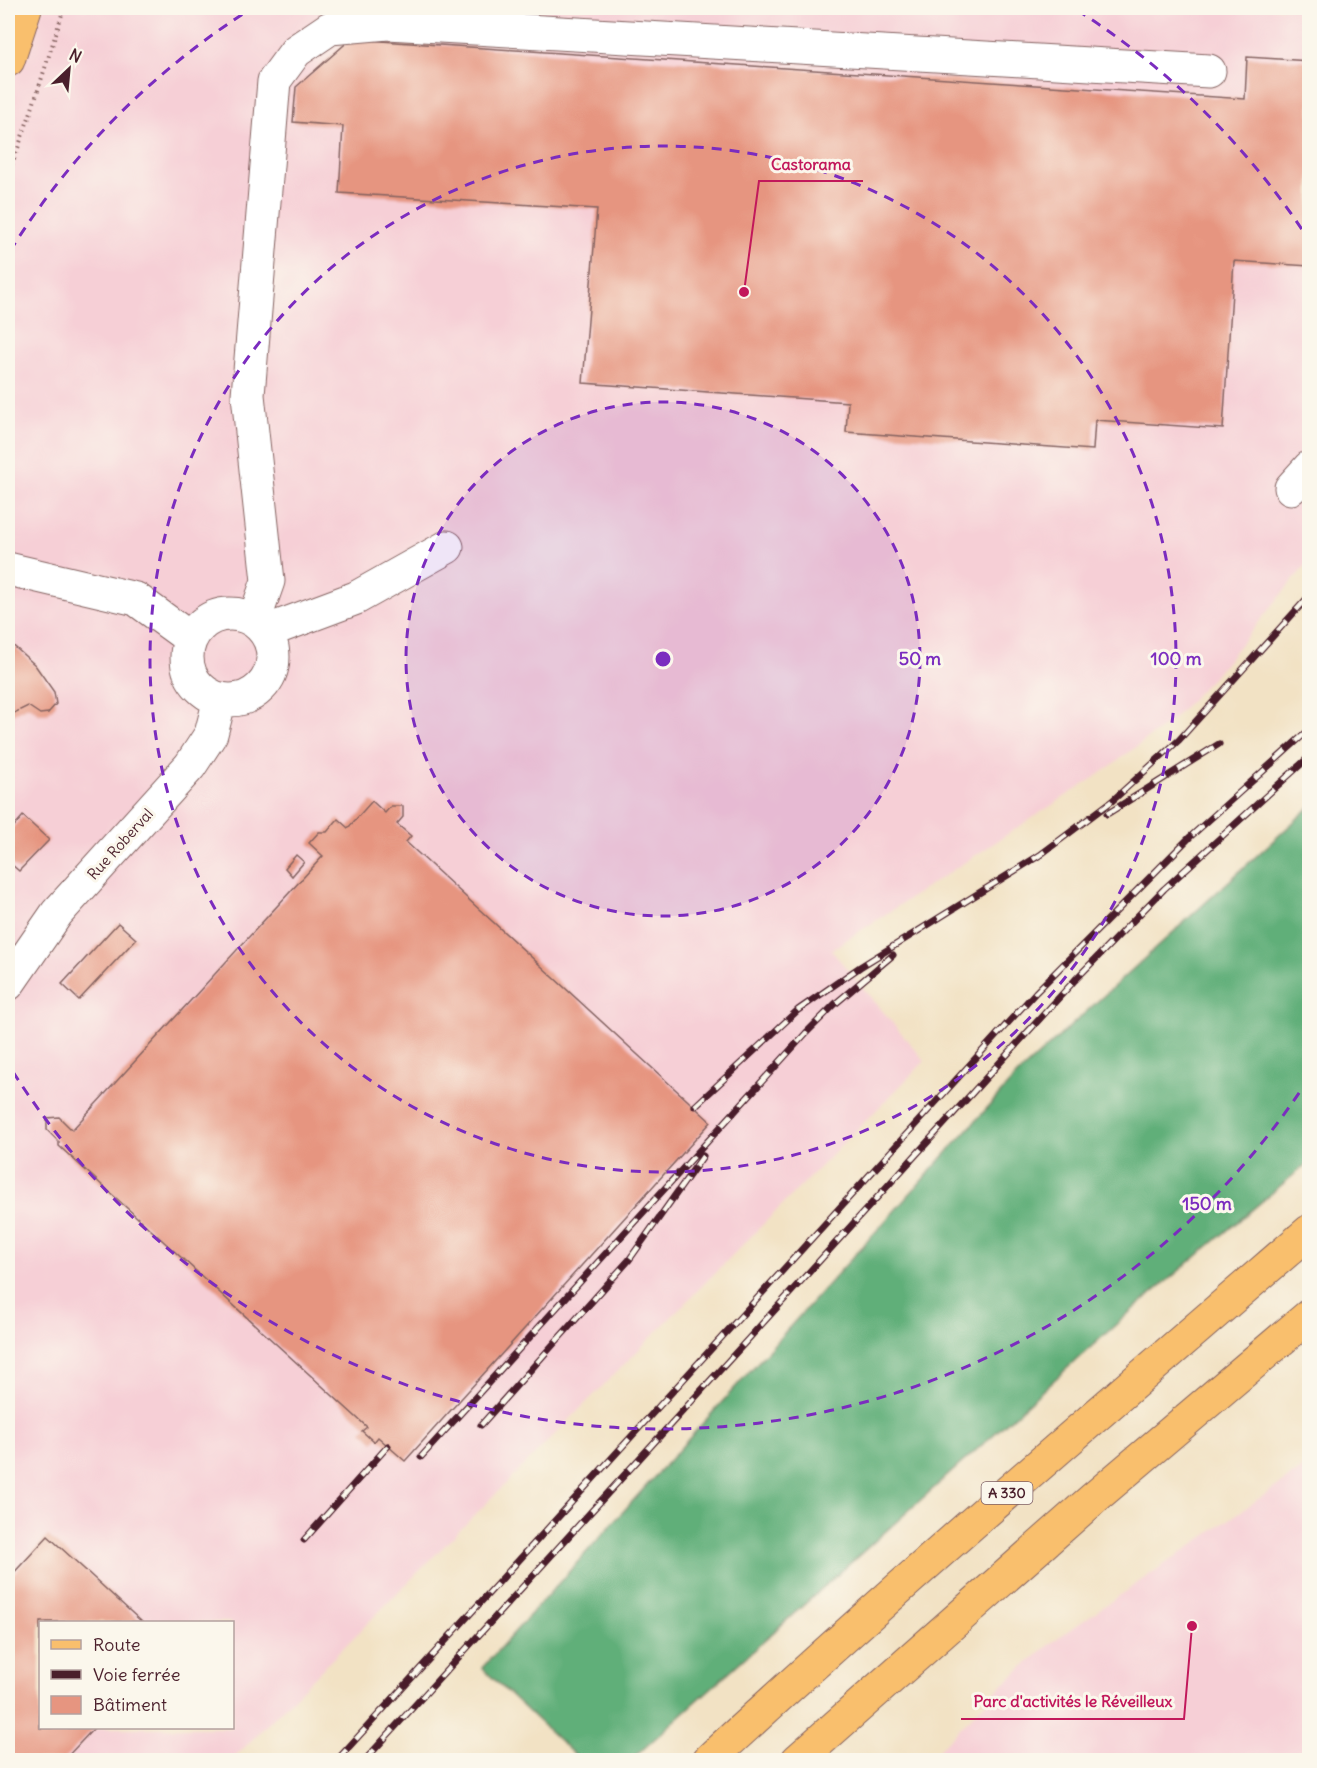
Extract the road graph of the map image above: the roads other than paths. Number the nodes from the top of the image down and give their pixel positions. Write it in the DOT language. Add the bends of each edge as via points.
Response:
graph roads {
  1 [pos="25,8"];
  2 [pos="8,60"];
  3 [pos="1209,71"];
  4 [pos="447,547"];
  5 [pos="8,569"];
  6 [pos="260,626"];
  7 [pos="191,639"];
  8 [pos="220,699"];
  9 [pos="8,984"];
  10 [pos="1310,1231"];
  11 [pos="1310,1315"];
  12 [pos="709,1761"];
  13 [pos="798,1761"];
  1 -- 2 [label="main road"];
  3 -- 6 [label="street" via="388,23 330,28 296,51 274,81 248,395 268,581"];
  4 -- 6 [label="street" via="356,598"];
  5 -- 7 [label="street" via="136,598"];
  6 -- 7 [label="street" via="234,615 212,618"];
  6 -- 8 [label="street" via="273,652 270,675 250,696"];
  7 -- 8 [label="street" via="187,653 195,682"];
  8 -- 9 [label="street, Rue Roberval" via="211,734 190,766 57,913"];
  10 -- 12 [label="main road, A 330" via="1030,1473"];
  11 -- 13 [label="main road" via="1093,1499"];
}
